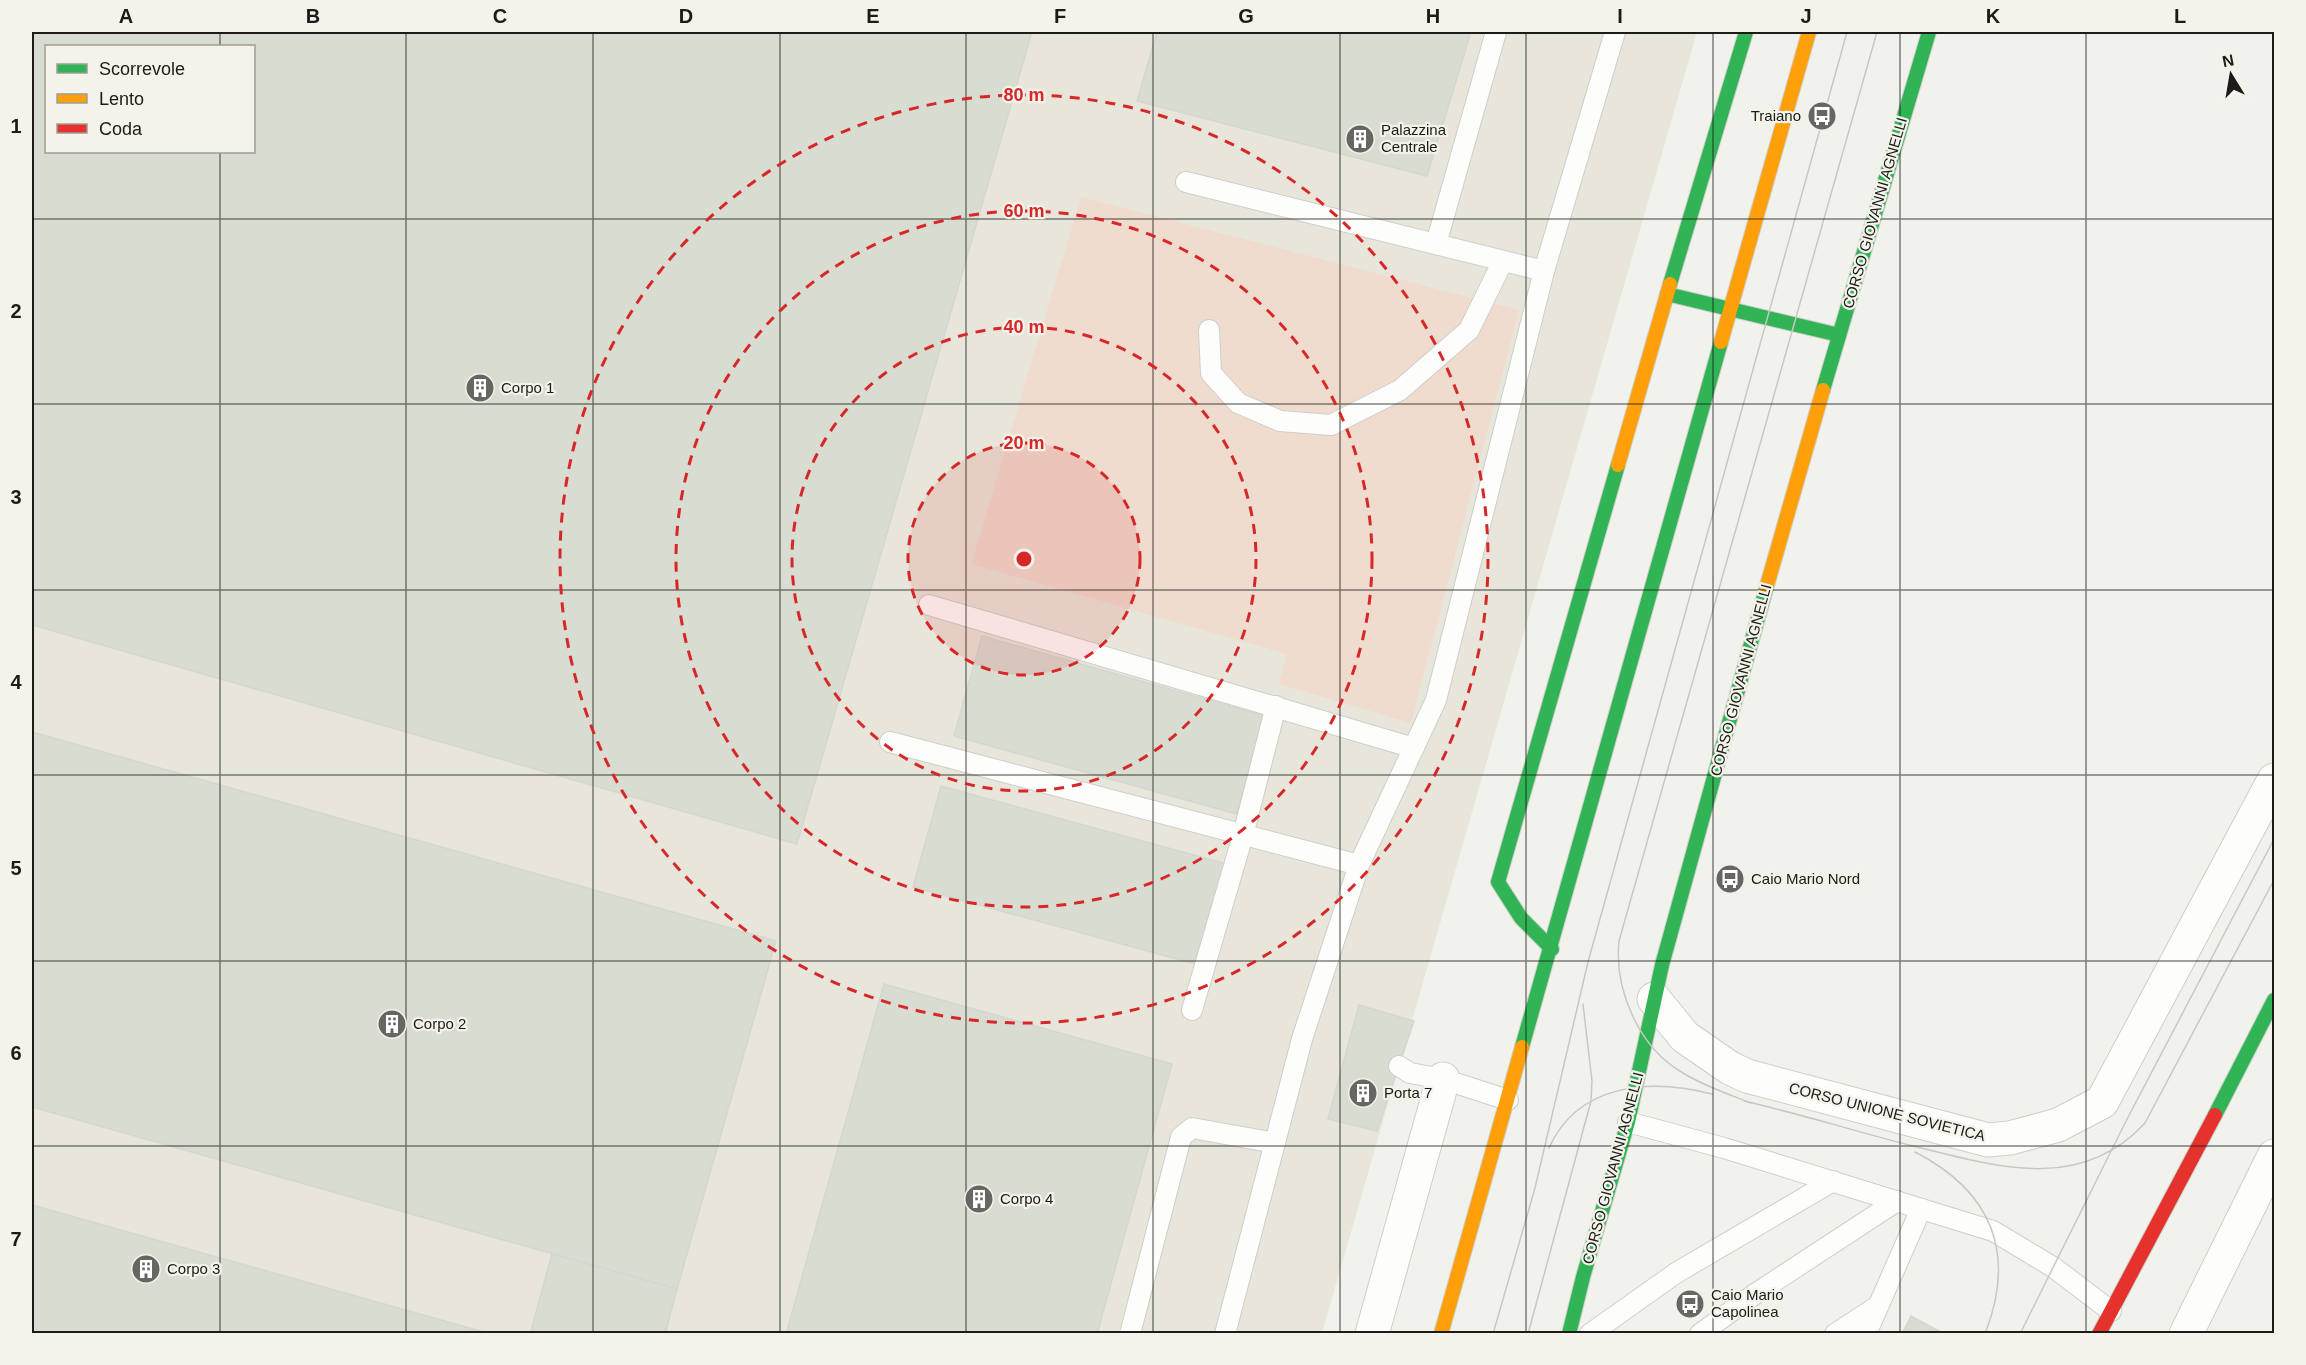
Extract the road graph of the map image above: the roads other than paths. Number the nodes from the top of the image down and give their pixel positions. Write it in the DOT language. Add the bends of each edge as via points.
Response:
graph roads {
  1 [pos="1496,32"];
  2 [pos="1615,32"];
  3 [pos="1746,32"];
  4 [pos="1809,32"];
  5 [pos="1929,32"];
  6 [pos="1186,182"];
  7 [pos="1436,244"];
  8 [pos="1503,261"];
  9 [pos="1544,271"];
  10 [pos="1667,294"];
  11 [pos="1731,310"];
  12 [pos="1209,330"];
  13 [pos="1839,335"];
  14 [pos="928,605"];
  15 [pos="1276,706"];
  16 [pos="890,742"];
  17 [pos="1414,748"];
  18 [pos="2274,780"];
  19 [pos="1243,835"];
  20 [pos="1359,865"];
  21 [pos="1551,949"];
  22 [pos="1654,999"];
  23 [pos="2274,1000"];
  24 [pos="1192,1010"];
  25 [pos="1399,1066"];
  26 [pos="1443,1080"];
  27 [pos="1508,1100"];
  28 [pos="1628,1122"];
  29 [pos="1275,1143"];
  30 [pos="2274,1156"];
  31 [pos="1833,1181"];
  32 [pos="1898,1201"];
  33 [pos="1921,1209"];
  34 [pos="1879,1306"];
  35 [pos="2111,1311"];
  36 [pos="1130,1334"];
  37 [pos="1225,1334"];
  38 [pos="1372,1334"];
  39 [pos="1441,1334"];
  40 [pos="1569,1334"];
  41 [pos="1590,1334"];
  42 [pos="1700,1334"];
  43 [pos="1835,1334"];
  44 [pos="1866,1334"];
  45 [pos="2099,1334"];
  46 [pos="2186,1334"];
  1 -- 7 [label="lane"];
  2 -- 9 [label="lane"];
  3 -- 10 [label="main road"];
  4 -- 11 [label="main road"];
  5 -- 13 [label="main road, CORSO GIOVANNI AGNELLI"];
  6 -- 7 [label="lane"];
  7 -- 8 [label="lane"];
  8 -- 9 [label="lane"];
  8 -- 12 [label="lane" via="1469,330 1400,390 1330,425 1280,422 1238,403 1210,373"];
  9 -- 17 [label="lane" via="1436,700"];
  10 -- 11 [label="main road"];
  10 -- 21 [label="main road" via="1498,882 1521,918"];
  11 -- 13 [label="main road"];
  11 -- 21 [label="main road"];
  13 -- 22 [label="main road, CORSO GIOVANNI AGNELLI"];
  14 -- 15 [label="lane"];
  15 -- 17 [label="lane"];
  15 -- 19 [label="lane"];
  16 -- 19 [label="lane"];
  17 -- 20 [label="lane"];
  18 -- 22 [label="street, CORSO UNIONE SOVIETICA" via="2102,1102 2058,1125 1988,1140 1747,1076 1685,1037"];
  19 -- 20 [label="lane"];
  19 -- 24 [label="lane"];
  20 -- 29 [label="lane" via="1302,1039"];
  21 -- 27 [label="main road"];
  22 -- 28 [label="main road, CORSO GIOVANNI AGNELLI"];
  23 -- 35 [label="main road"];
  25 -- 26 [label="lane" via="1410,1073"];
  26 -- 27 [label="lane"];
  26 -- 38 [label="street"];
  27 -- 39 [label="main road"];
  28 -- 31 [label="lane"];
  28 -- 40 [label="main road, CORSO GIOVANNI AGNELLI"];
  29 -- 36 [label="lane" via="1192,1128 1181,1137"];
  29 -- 37 [label="lane"];
  30 -- 46 [label="street"];
  31 -- 32 [label="lane"];
  31 -- 41 [label="lane" via="1676,1273"];
  32 -- 33 [label="lane"];
  32 -- 42 [label="lane"];
  33 -- 34 [label="lane"];
  33 -- 35 [label="lane" via="1993,1231 2053,1267"];
  34 -- 43 [label="lane"];
  34 -- 44 [label="lane"];
  35 -- 45 [label="main road"];
}
